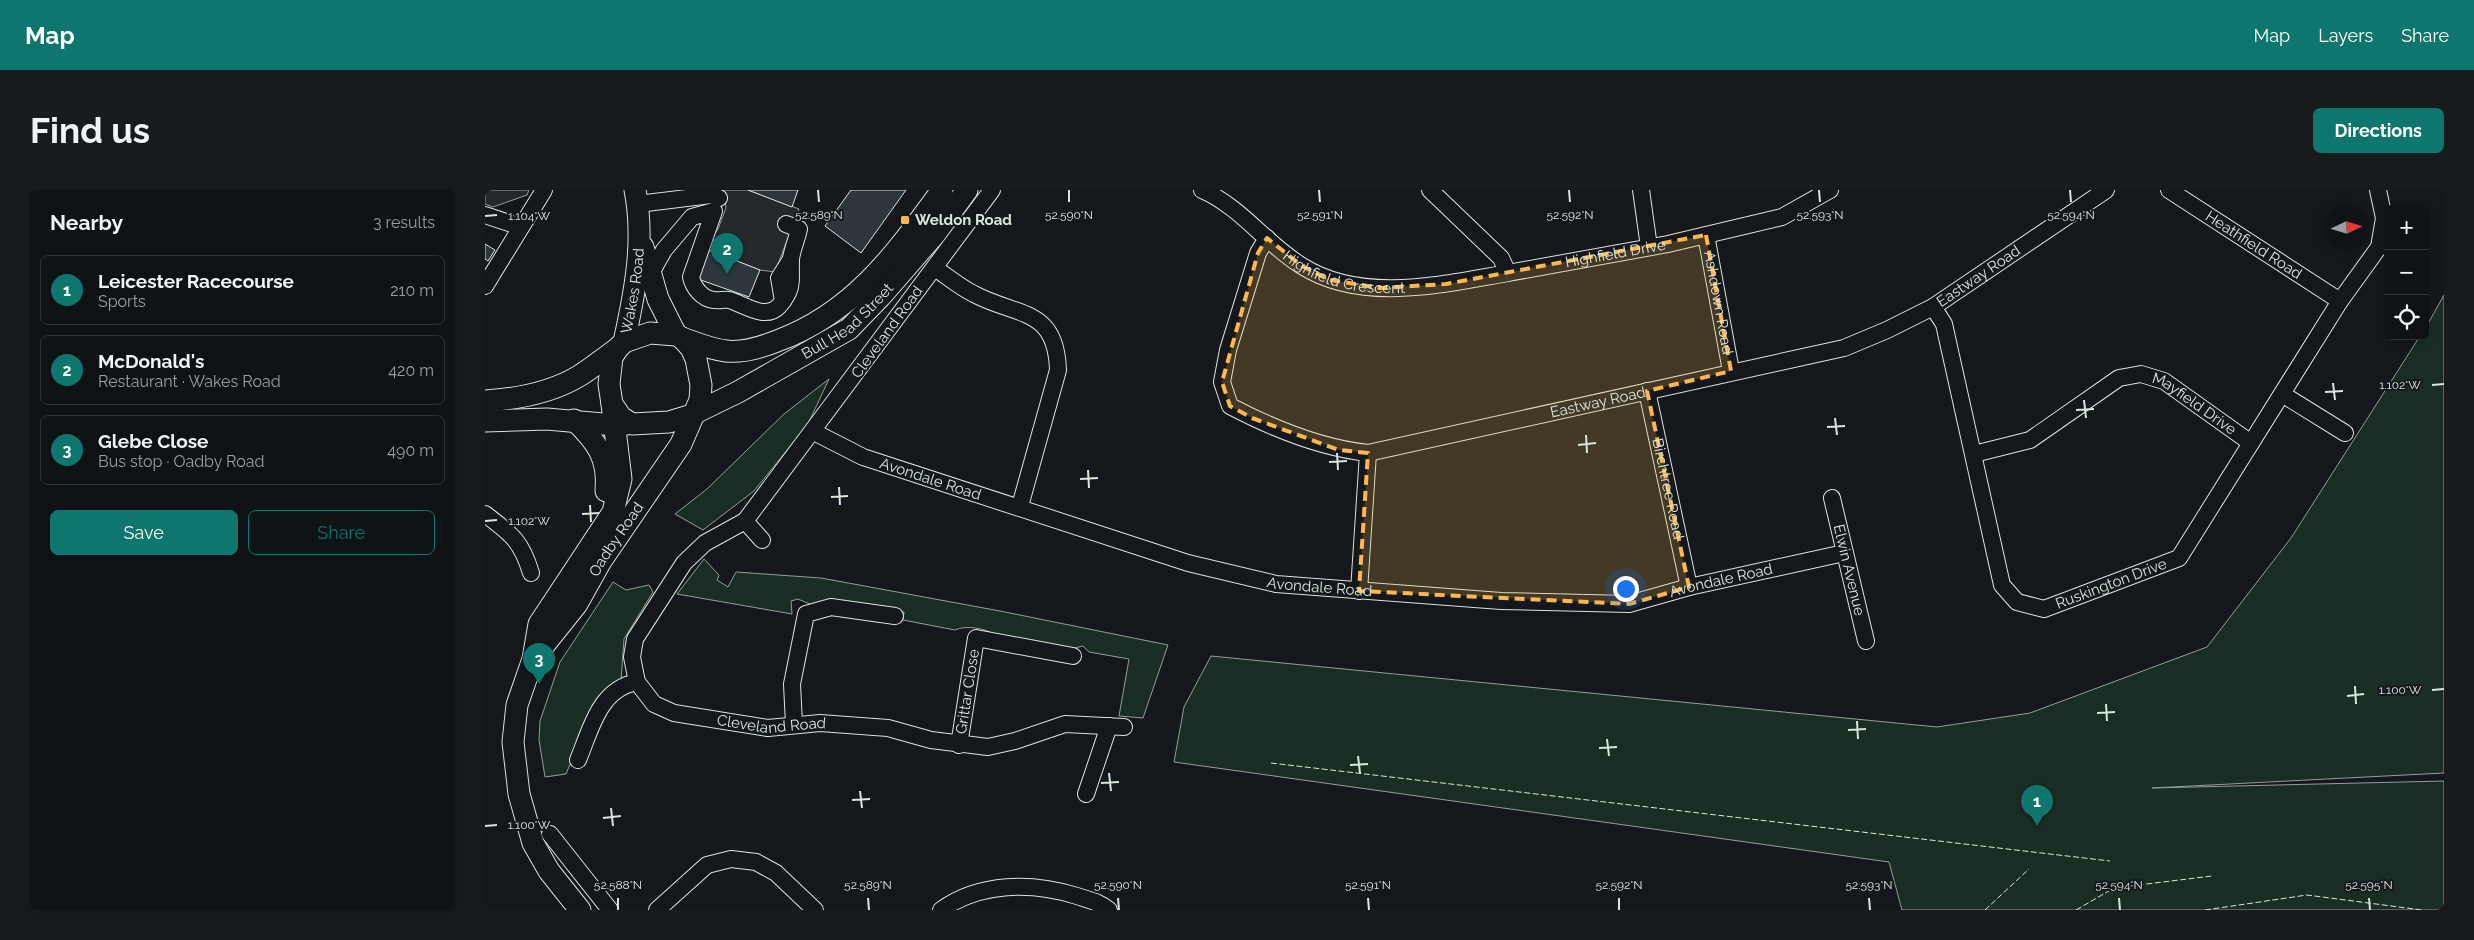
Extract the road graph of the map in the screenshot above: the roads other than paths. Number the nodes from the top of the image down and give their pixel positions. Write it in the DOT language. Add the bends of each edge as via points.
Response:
graph roads {
  1 [pos="545,190"];
  2 [pos="942,190"];
  3 [pos="967,190"];
  4 [pos="992,190"];
  5 [pos="1202,190"];
  6 [pos="1430,190"];
  7 [pos="1641,190"];
  8 [pos="1829,190"];
  9 [pos="2106,190"];
  10 [pos="2169,190"];
  11 [pos="2378,190"];
  12 [pos="636,197"];
  13 [pos="719,198"];
  14 [pos="485,216"];
  15 [pos="787,224"];
  16 [pos="521,227"];
  17 [pos="1706,235"];
  18 [pos="1267,238"];
  19 [pos="640,239"];
  20 [pos="1649,247"];
  21 [pos="935,268"];
  22 [pos="651,273"];
  23 [pos="1508,273"];
  24 [pos="485,286"];
  25 [pos="2340,301"];
  26 [pos="1933,307"];
  27 [pos="679,336"];
  28 [pos="621,345"];
  29 [pos="1731,371"];
  30 [pos="1647,391"];
  31 [pos="2282,394"];
  32 [pos="485,401"];
  33 [pos="694,414"];
  34 [pos="619,418"];
  35 [pos="574,420"];
  36 [pos="485,421"];
  37 [pos="814,432"];
  38 [pos="2345,434"];
  39 [pos="2251,443"];
  40 [pos="1367,453"];
  41 [pos="1974,454"];
  42 [pos="1832,498"];
  43 [pos="1020,506"];
  44 [pos="485,514"];
  45 [pos="745,521"];
  46 [pos="602,531"];
  47 [pos="762,540"];
  48 [pos="1844,553"];
  49 [pos="531,573"];
  50 [pos="1689,587"];
  51 [pos="1359,591"];
  52 [pos="895,616"];
  53 [pos="1866,642"];
  54 [pos="1073,656"];
  55 [pos="533,659"];
  56 [pos="637,682"];
  57 [pos="794,724"];
  58 [pos="959,745"];
  59 [pos="578,760"];
  60 [pos="1086,794"];
  61 [pos="550,834"];
  62 [pos="580,910"];
  63 [pos="610,910"];
  64 [pos="657,910"];
  65 [pos="815,910"];
  66 [pos="941,910"];
  67 [pos="1109,910"];
  1 -- 16 [label="street"];
  2 -- 27 [label="main road, Bull Head Street" via="895,254 835,312 793,336 746,350 727,351"];
  3 -- 33 [label="main road, Bull Head Street" via="935,234 849,329"];
  4 -- 21 [label="street, Cleveland Road"];
  5 -- 18 [label="street, Highfield Crescent" via="1231,206"];
  6 -- 23 [label="street" via="1501,258"];
  7 -- 20 [label="street"];
  8 -- 17 [label="street, Highfield Drive" via="1782,217"];
  9 -- 26 [label="street, Eastway Road"];
  10 -- 25 [label="street, Heathfield Road"];
  11 -- 25 [label="street, Ruskington Drive" via="2384,218 2379,247"];
  12 -- 13 [label="street" via="711,195"];
  12 -- 19 [label="main road, Wakes Road"];
  14 -- 16 [label="street"];
  15 -- 22 [label="street" via="799,229 791,259 793,280 774,311 764,313 727,300 712,301 698,292 691,277 714,210 692,217 664,250"];
  16 -- 24 [label="street"];
  17 -- 20 [label="street, Highfield Drive"];
  17 -- 29 [label="street, Ashdown Road"];
  18 -- 23 [label="street, Highfield Crescent" via="1302,266 1330,280 1380,288 1446,284"];
  18 -- 40 [label="street, Eastway Road" via="1258,254 1229,350 1222,382 1230,406 1252,418 1339,450"];
  19 -- 22 [label="main road, Wakes Road"];
  19 -- 28 [label="main road, Wakes Road" via="633,301"];
  20 -- 23 [label="street, Highfield Drive"];
  21 -- 37 [label="street, Cleveland Road"];
  21 -- 43 [label="street" via="975,294 1035,318 1048,329 1058,349 1058,370"];
  22 -- 27 [label="main road, Wakes Road" via="661,308"];
  25 -- 31 [label="street, Ruskington Drive"];
  26 -- 29 [label="street, Eastway Road" via="1844,348"];
  26 -- 41 [label="street, Ruskington Drive" via="1944,324"];
  27 -- 28 [label="main road" via="650,333"];
  27 -- 33 [label="main road" via="691,348 696,359 701,392"];
  28 -- 32 [label="main road" via="578,377 556,387 506,400"];
  28 -- 34 [label="main road" via="609,368 609,384"];
  29 -- 30 [label="street, Eastway Road"];
  30 -- 40 [label="street, Eastway Road"];
  30 -- 50 [label="street, Birchtree Road"];
  31 -- 38 [label="street"];
  31 -- 39 [label="street, Ruskington Drive"];
  33 -- 34 [label="main road" via="669,422"];
  33 -- 55 [label="main road, Oadby Road" via="681,444 601,561 577,604"];
  34 -- 35 [label="main road"];
  34 -- 46 [label="main road, Oadby Road" via="621,479 613,512"];
  35 -- 36 [label="main road"];
  35 -- 46 [label="main road" via="603,454 607,478"];
  37 -- 43 [label="street, Avondale Road" via="863,457"];
  37 -- 45 [label="street, Cleveland Road"];
  39 -- 41 [label="street, Mayfield Drive" via="2164,381 2141,374 2110,383 2030,440"];
  39 -- 41 [label="street, Ruskington Drive" via="2179,558 2044,609 2017,602 2002,585"];
  40 -- 51 [label="street"];
  42 -- 48 [label="street, Elwin Avenue"];
  43 -- 51 [label="street, Avondale Road" via="1189,562 1275,584"];
  44 -- 49 [label="street" via="518,542 525,552"];
  45 -- 47 [label="street"];
  45 -- 56 [label="street, Cleveland Road" via="705,543 684,564 635,639 632,657"];
  46 -- 55 [label="main road, Oadby Road" via="539,624"];
  48 -- 50 [label="street, Avondale Road"];
  48 -- 53 [label="street, Elwin Avenue"];
  50 -- 51 [label="street, Avondale Road" via="1629,604"];
  52 -- 57 [label="street" via="831,607 806,614 792,684"];
  54 -- 58 [label="street, Grittar Close" via="976,638"];
  55 -- 62 [label="main road, Oadby Road" via="517,705 513,742 519,794 533,844 549,871"];
  56 -- 57 [label="street, Cleveland Road" via="654,704 674,713 749,727"];
  56 -- 59 [label="street" via="626,684 604,700"];
  57 -- 58 [label="street, Cleveland Road" via="889,728"];
  58 -- 60 [label="street, Cleveland Road" via="1001,745 1065,724 1116,726"];
  61 -- 63 [label="street"];
  64 -- 65 [label="street" via="707,865 731,859 756,862 776,873"];
  66 -- 67 [label="street" via="958,898 999,887 1054,889 1102,904"];
}
